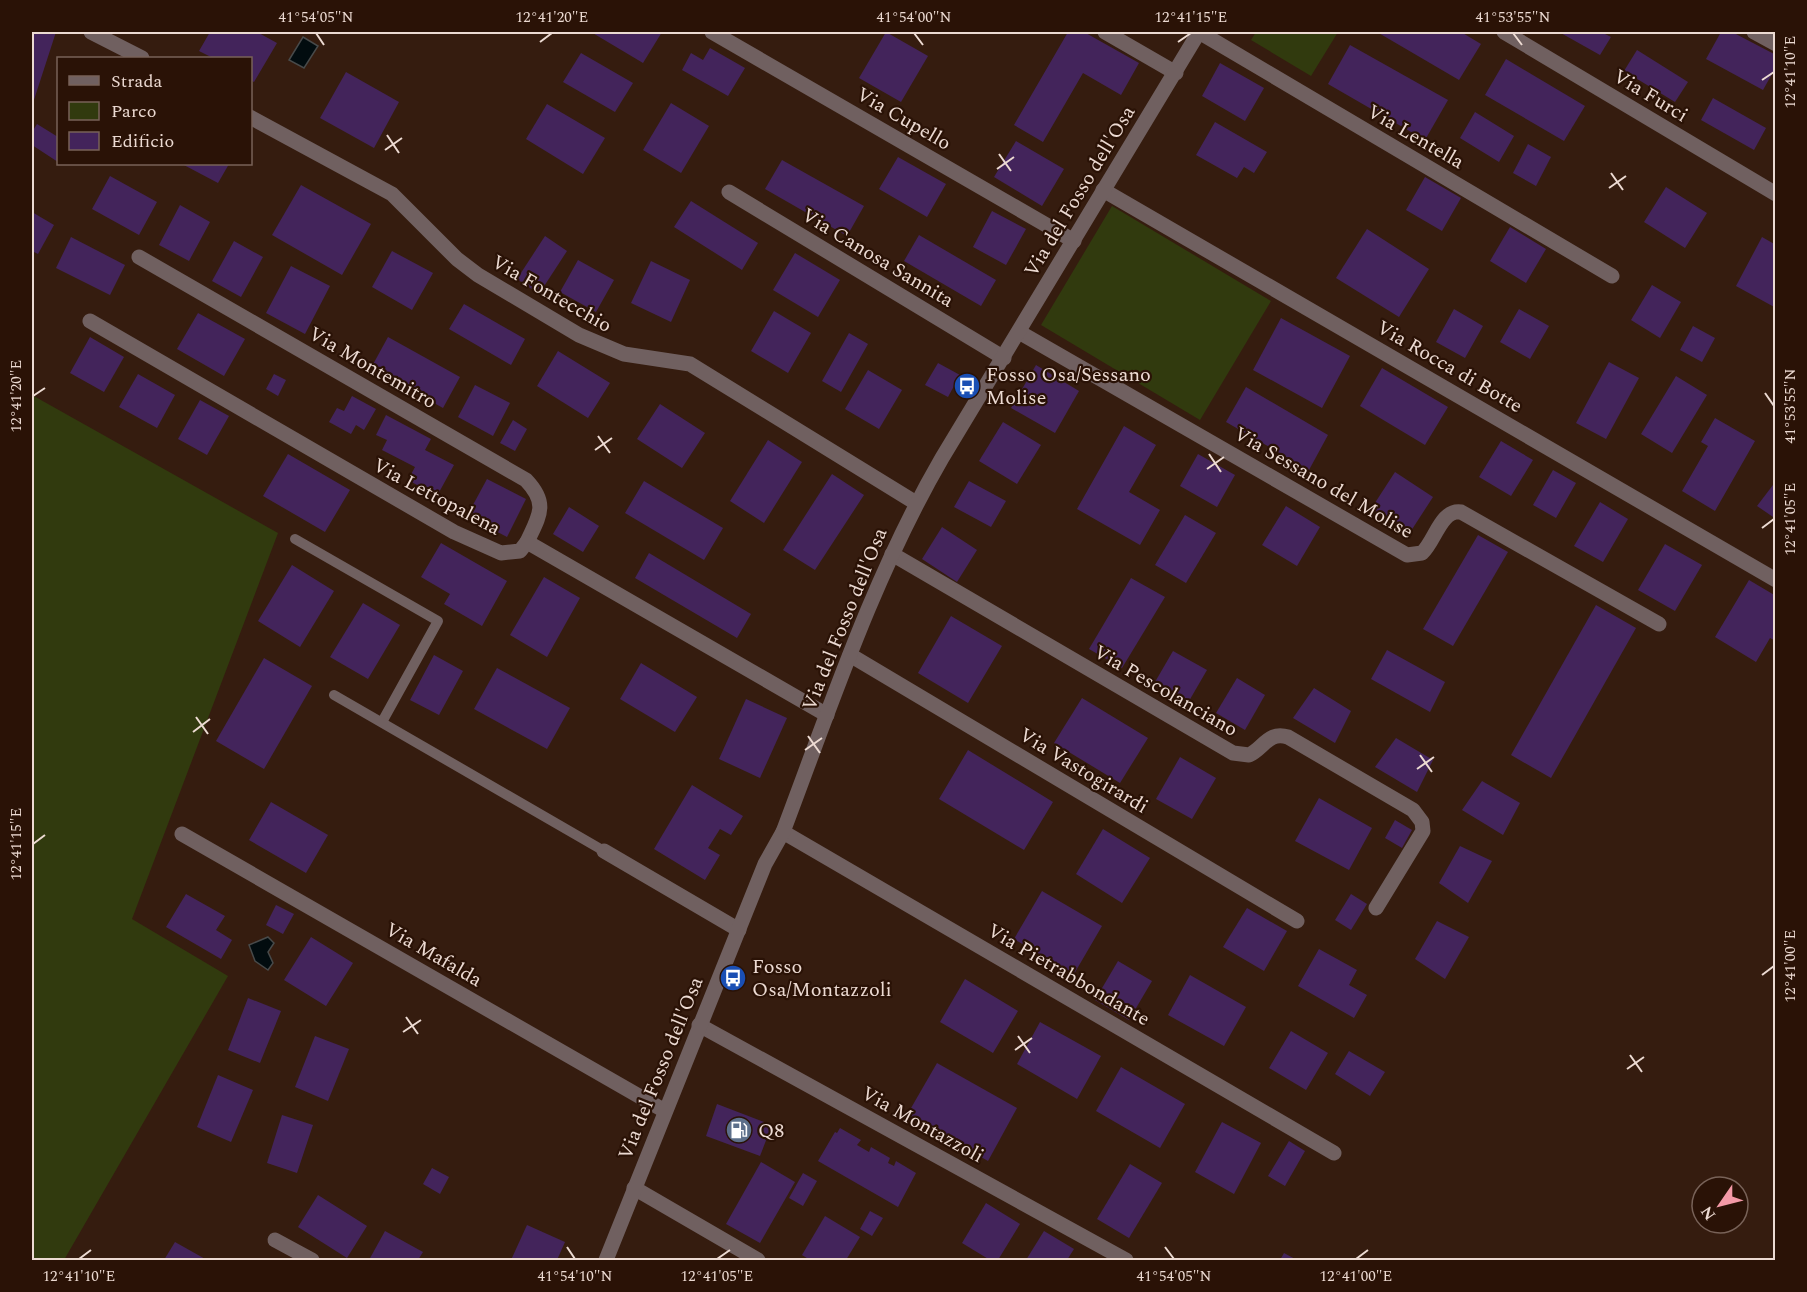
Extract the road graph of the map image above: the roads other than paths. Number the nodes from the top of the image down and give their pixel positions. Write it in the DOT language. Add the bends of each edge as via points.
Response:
graph roads {
  1 [pos="92,32"];
  2 [pos="712,32"];
  3 [pos="1105,32"];
  4 [pos="1199,32"];
  5 [pos="1504,32"];
  6 [pos="1754,32"];
  7 [pos="1776,44"];
  8 [pos="140,57"];
  9 [pos="1176,73"];
  10 [pos="252,118"];
  11 [pos="1103,190"];
  12 [pos="729,192"];
  13 [pos="1776,194"];
  14 [pos="1074,241"];
  15 [pos="139,257"];
  16 [pos="1612,276"];
  17 [pos="90,321"];
  18 [pos="1019,332"];
  19 [pos="1004,358"];
  20 [pos="916,503"];
  21 [pos="295,539"];
  22 [pos="527,542"];
  23 [pos="892,554"];
  24 [pos="1776,580"];
  25 [pos="1659,624"];
  26 [pos="850,655"];
  27 [pos="334,695"];
  28 [pos="827,715"];
  29 [pos="382,722"];
  30 [pos="783,832"];
  31 [pos="182,834"];
  32 [pos="604,851"];
  33 [pos="1376,908"];
  34 [pos="1297,921"];
  35 [pos="739,930"];
  36 [pos="699,1025"];
  37 [pos="665,1111"];
  38 [pos="1334,1153"];
  39 [pos="634,1188"];
  40 [pos="275,1240"];
  41 [pos="312,1260"];
  42 [pos="606,1260"];
  43 [pos="758,1260"];
  44 [pos="1126,1260"];
  1 -- 8 [label="street"];
  2 -- 14 [label="street, Via Cupello"];
  3 -- 9 [label="street"];
  4 -- 9 [label="street, Via del Fosso dell'Osa"];
  4 -- 16 [label="street, Via Lentella"];
  5 -- 13 [label="street, Via Furci"];
  6 -- 7 [label="street"];
  9 -- 11 [label="street, Via del Fosso dell'Osa"];
  10 -- 20 [label="street, Via Fontecchio" via="392,194 478,275 579,335 624,354 690,364"];
  11 -- 14 [label="street, Via del Fosso dell'Osa"];
  11 -- 24 [label="street, Via Rocca di Botte"];
  12 -- 19 [label="street, Via Canosa Sannita"];
  14 -- 18 [label="street, Via del Fosso dell'Osa"];
  15 -- 22 [label="street, Via Montemitro" via="526,480 540,502 538,518"];
  17 -- 22 [label="street, Via Lettopalena" via="454,532 501,553 520,550"];
  18 -- 19 [label="street, Via del Fosso dell'Osa"];
  18 -- 25 [label="street, Via Sessano del Molise" via="1407,555 1422,553 1446,516 1461,512"];
  19 -- 20 [label="street, Via del Fosso dell'Osa"];
  20 -- 23 [label="street, Via del Fosso dell'Osa"];
  21 -- 29 [label="lane" via="438,621"];
  22 -- 28 [label="street"];
  23 -- 26 [label="street, Via del Fosso dell'Osa"];
  23 -- 33 [label="street, Via Pescolanciano" via="1233,753 1249,755 1270,737 1288,736 1417,813 1423,831"];
  26 -- 28 [label="street, Via del Fosso dell'Osa"];
  26 -- 34 [label="street, Via Vastogirardi"];
  27 -- 29 [label="lane"];
  28 -- 30 [label="street, Via del Fosso dell'Osa"];
  29 -- 32 [label="lane"];
  30 -- 35 [label="street, Via del Fosso dell'Osa" via="765,864"];
  30 -- 38 [label="street, Via Pietrabbondante"];
  31 -- 37 [label="street, Via Mafalda"];
  32 -- 35 [label="street"];
  35 -- 36 [label="street, Via del Fosso dell'Osa"];
  36 -- 37 [label="street, Via del Fosso dell'Osa"];
  36 -- 44 [label="street, Via Montazzoli"];
  37 -- 39 [label="street, Via del Fosso dell'Osa"];
  39 -- 42 [label="street, Via del Fosso dell'Osa"];
  39 -- 43 [label="street"];
  40 -- 41 [label="street"];
}
